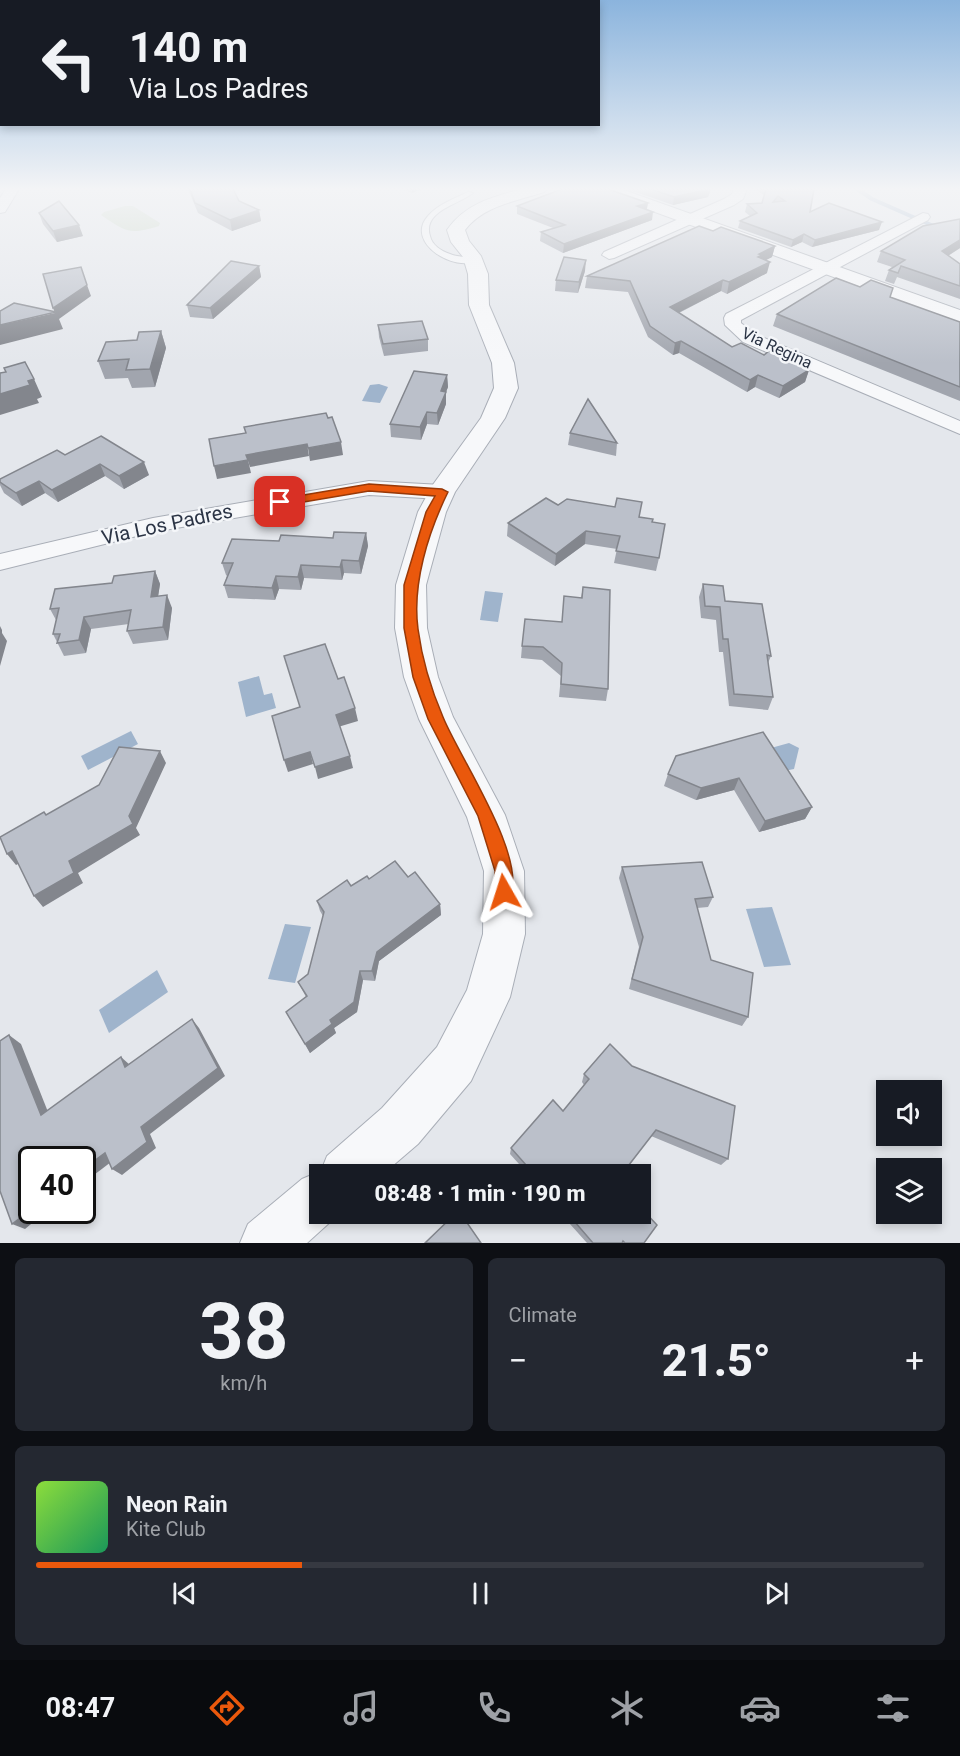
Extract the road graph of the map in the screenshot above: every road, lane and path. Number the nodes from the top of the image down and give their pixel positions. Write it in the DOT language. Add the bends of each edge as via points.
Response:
graph roads {
  1 [pos="433,247"];
  2 [pos="464,247"];
  3 [pos="627,247"];
  4 [pos="768,247"];
  5 [pos="866,247"];
  6 [pos="609,255"];
  7 [pos="473,260"];
  8 [pos="825,268"];
  9 [pos="960,317"];
  10 [pos="960,428"];
  11 [pos="442,492"];
  12 [pos="0,562"];
  13 [pos="356,1164"];
  14 [pos="309,1207"];
  15 [pos="267,1243"];
  1 -- 7 [label="lane" via="444,256"];
  2 -- 7 [label="street"];
  3 -- 6 [label="street"];
  4 -- 8 [label="street"];
  5 -- 8 [label="street, Via Regina"];
  7 -- 11 [label="street" via="478,274 479,305 503,363 506,388 494,418"];
  8 -- 9 [label="street"];
  8 -- 10 [label="street, Via Regina" via="732,318 733,326 749,338"];
  11 -- 12 [label="street, Via Los Padres" via="369,488 153,525"];
  11 -- 13 [label="street" via="432,512 411,585 411,628 421,677 436,719 486,815 504,871 504,934 488,998 454,1064 400,1126"];
  14 -- 15 [label="street"];
}
